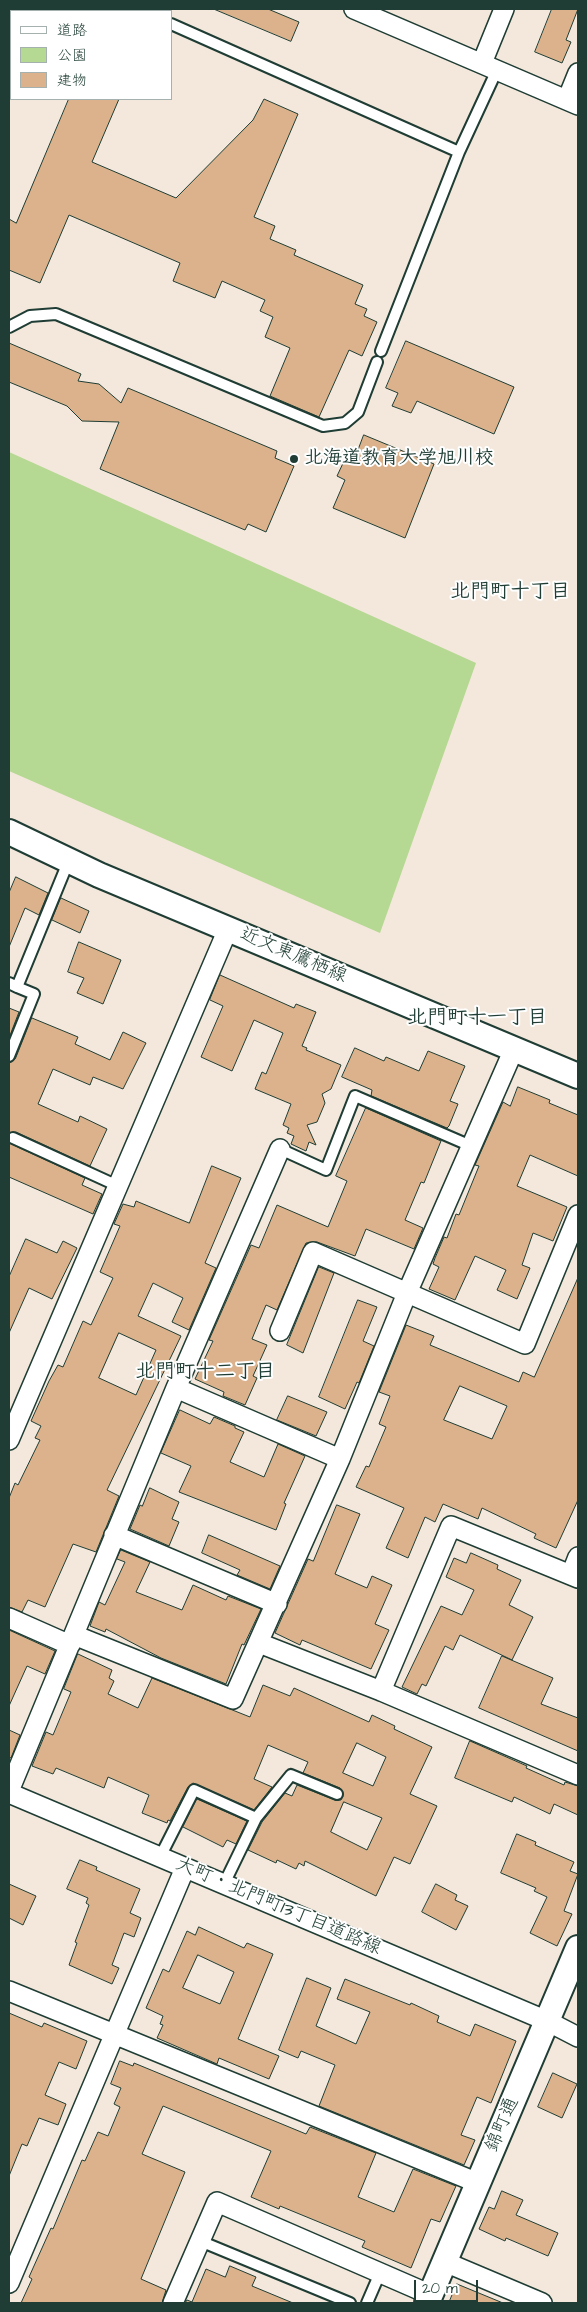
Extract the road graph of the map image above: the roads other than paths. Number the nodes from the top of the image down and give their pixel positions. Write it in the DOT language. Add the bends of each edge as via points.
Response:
graph roads {
  1 [pos="354,9"];
  2 [pos="504,9"];
  3 [pos="172,24"];
  4 [pos="489,67"];
  5 [pos="578,73"];
  6 [pos="572,102"];
  7 [pos="459,152"];
  8 [pos="9,327"];
  9 [pos="382,351"];
  10 [pos="377,362"];
  11 [pos="9,832"];
  12 [pos="69,860"];
  13 [pos="228,930"];
  14 [pos="13,985"];
  15 [pos="514,1049"];
  16 [pos="9,1056"];
  17 [pos="578,1076"];
  18 [pos="14,1138"];
  19 [pos="471,1146"];
  20 [pos="280,1149"];
  21 [pos="118,1186"];
  22 [pos="578,1215"];
  23 [pos="407,1293"];
  24 [pos="280,1331"];
  25 [pos="176,1388"];
  26 [pos="9,1440"];
  27 [pos="340,1458"];
  28 [pos="114,1535"];
  29 [pos="578,1557"];
  30 [pos="575,1576"];
  31 [pos="277,1604"];
  32 [pos="9,1618"];
  33 [pos="72,1640"];
  34 [pos="259,1643"];
  35 [pos="381,1691"];
  36 [pos="578,1775"];
  37 [pos="9,1792"];
  38 [pos="337,1794"];
  39 [pos="256,1818"];
  40 [pos="160,1857"];
  41 [pos="185,1868"];
  42 [pos="224,1884"];
  43 [pos="578,1948"];
  44 [pos="9,1991"];
  45 [pos="547,2022"];
  46 [pos="114,2034"];
  47 [pos="578,2037"];
  48 [pos="478,2184"];
  49 [pos="200,2241"];
  50 [pos="445,2262"];
  51 [pos="380,2272"];
  52 [pos="9,2283"];
  53 [pos="429,2299"];
  54 [pos="173,2303"];
  55 [pos="350,2303"];
  56 [pos="367,2303"];
  57 [pos="542,2303"];
  1 -- 4 [label="street"];
  2 -- 4 [label="street"];
  3 -- 7 [label="lane"];
  4 -- 6 [label="street"];
  4 -- 7 [label="lane"];
  5 -- 6 [label="street"];
  7 -- 9 [label="lane"];
  8 -- 10 [label="lane" via="30,316 56,314 323,426 345,423 358,412"];
  11 -- 12 [label="street, 近文東鷹栖線"];
  12 -- 13 [label="street, 近文東鷹栖線"];
  12 -- 14 [label="lane"];
  13 -- 15 [label="street, 近文東鷹栖線"];
  13 -- 21 [label="street"];
  14 -- 16 [label="lane" via="34,994"];
  15 -- 17 [label="street, 近文東鷹栖線"];
  15 -- 19 [label="street"];
  18 -- 21 [label="lane"];
  19 -- 20 [label="lane" via="355,1096 326,1170"];
  19 -- 23 [label="street"];
  20 -- 25 [label="street"];
  21 -- 26 [label="street"];
  22 -- 23 [label="street" via="525,1344"];
  23 -- 24 [label="street" via="313,1252"];
  23 -- 27 [label="street"];
  25 -- 27 [label="street"];
  25 -- 28 [label="street"];
  27 -- 31 [label="street"];
  28 -- 31 [label="street"];
  28 -- 33 [label="street"];
  29 -- 30 [label="street"];
  30 -- 35 [label="street" via="451,1526"];
  31 -- 34 [label="street"];
  32 -- 33 [label="street"];
  33 -- 34 [label="street" via="233,1699"];
  33 -- 37 [label="street"];
  34 -- 35 [label="street"];
  35 -- 36 [label="street"];
  37 -- 40 [label="street, 大町・北門町13丁目道路線"];
  38 -- 39 [label="lane" via="291,1775"];
  39 -- 40 [label="lane" via="194,1790"];
  39 -- 42 [label="lane"];
  40 -- 41 [label="street, 大町・北門町13丁目道路線"];
  41 -- 42 [label="street, 大町・北門町13丁目道路線"];
  41 -- 46 [label="street"];
  42 -- 45 [label="street, 大町・北門町13丁目道路線"];
  43 -- 45 [label="street, 錦町通"];
  44 -- 46 [label="street"];
  45 -- 47 [label="street, 大町・北門町13丁目道路線"];
  45 -- 48 [label="street, 錦町通"];
  46 -- 48 [label="street"];
  46 -- 52 [label="street"];
  48 -- 50 [label="street, 錦町通"];
  49 -- 51 [label="street" via="217,2202"];
  49 -- 54 [label="street"];
  49 -- 55 [label="lane"];
  50 -- 53 [label="street, 錦町通"];
  50 -- 57 [label="street"];
  51 -- 53 [label="street"];
  51 -- 56 [label="lane"];
}
